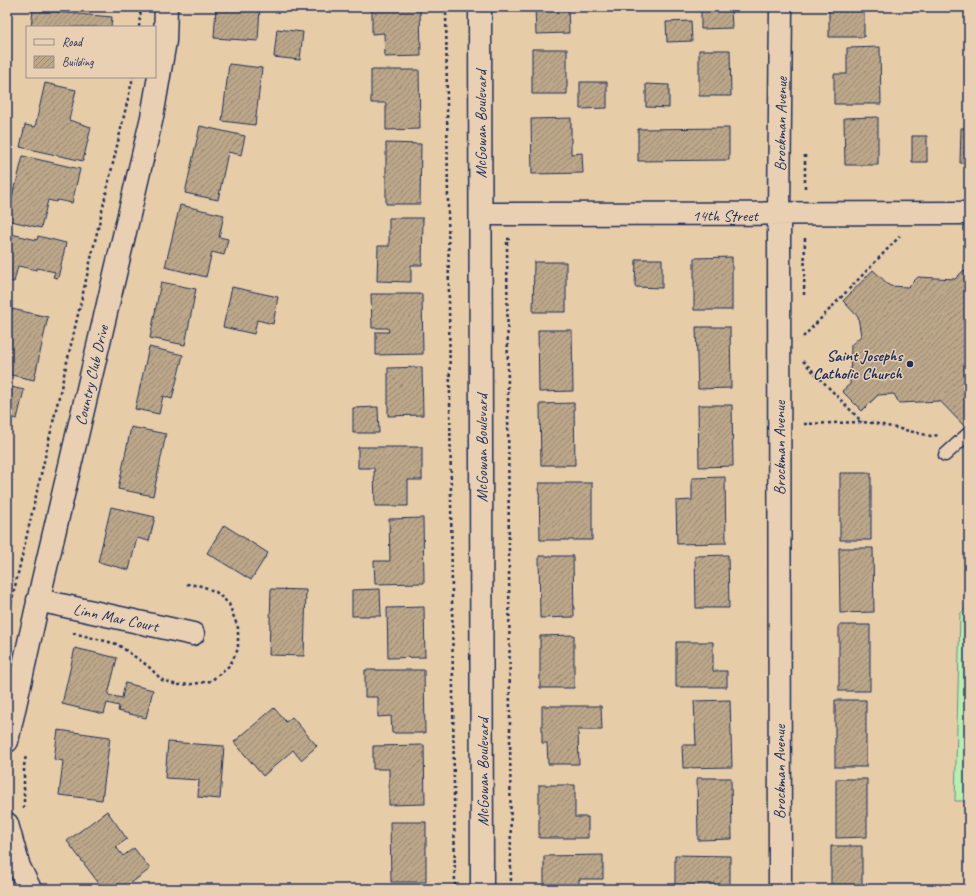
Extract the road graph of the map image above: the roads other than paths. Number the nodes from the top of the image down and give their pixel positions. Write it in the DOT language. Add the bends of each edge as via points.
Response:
graph roads {
  1 [pos="166,7"];
  2 [pos="480,7"];
  3 [pos="781,7"];
  4 [pos="969,213"];
  5 [pos="481,214"];
  6 [pos="779,214"];
  7 [pos="969,432"];
  8 [pos="946,455"];
  9 [pos="38,600"];
  10 [pos="193,634"];
  11 [pos="7,741"];
  12 [pos="7,824"];
  13 [pos="30,889"];
  14 [pos="482,889"];
  15 [pos="780,889"];
  1 -- 9 [label="street, Country Club Drive" via="164,41 152,117"];
  2 -- 5 [label="street, McGowan Boulevard"];
  3 -- 6 [label="street, Brockman Avenue"];
  4 -- 6 [label="street, 14th Street"];
  5 -- 6 [label="street, 14th Street"];
  5 -- 14 [label="street, McGowan Boulevard"];
  6 -- 15 [label="street, Brockman Avenue"];
  7 -- 8 [label="lane"];
  9 -- 10 [label="street, Linn Mar Court"];
  9 -- 11 [label="street, Country Club Drive"];
  12 -- 13 [label="street" via="19,867"];
}
